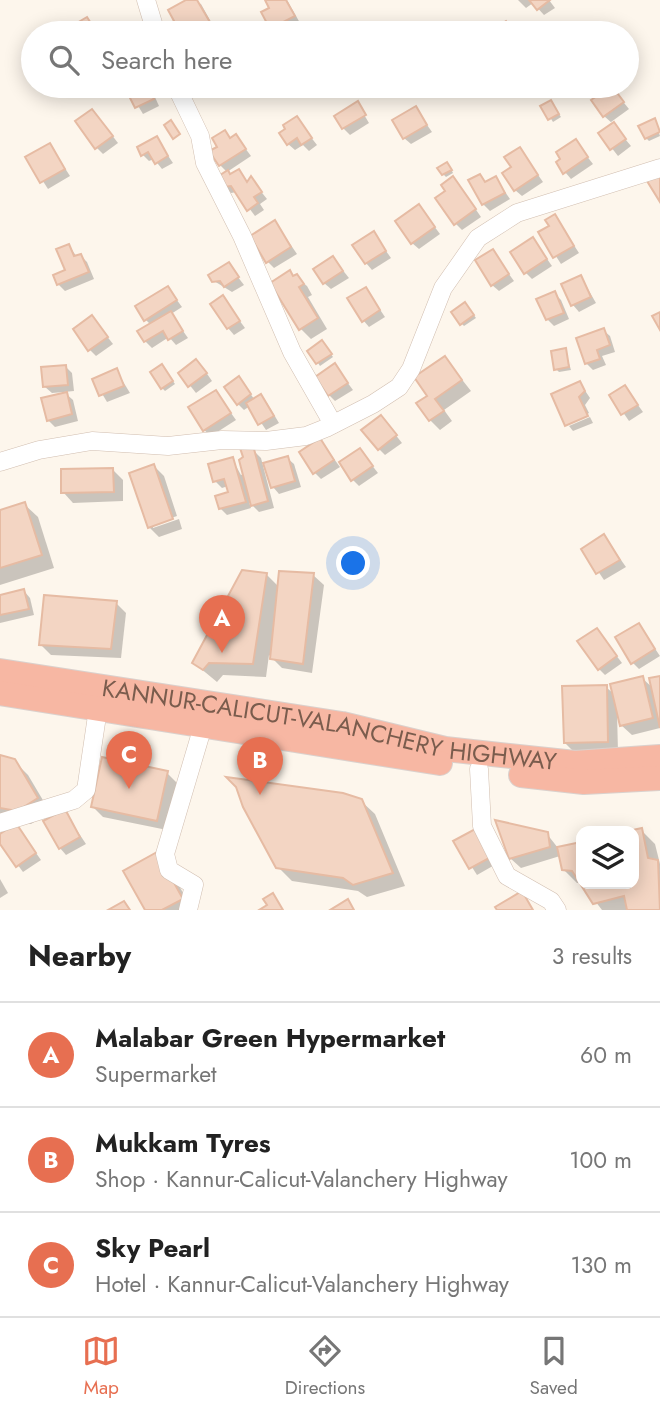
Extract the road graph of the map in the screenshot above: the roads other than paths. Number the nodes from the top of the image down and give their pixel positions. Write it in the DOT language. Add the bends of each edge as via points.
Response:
graph roads {
  1 [pos="146,0"];
  2 [pos="152,21"];
  3 [pos="182,98"];
  4 [pos="660,168"];
  5 [pos="332,424"];
  6 [pos="0,462"];
  7 [pos="0,671"];
  8 [pos="0,693"];
  9 [pos="98,709"];
  10 [pos="203,726"];
  11 [pos="660,757"];
  12 [pos="479,769"];
  13 [pos="660,778"];
  14 [pos="0,823"];
  15 [pos="188,910"];
  16 [pos="557,910"];
  1 -- 2 [label="street"];
  3 -- 5 [label="street" via="200,136 205,163 292,352"];
  4 -- 5 [label="street" via="517,213 478,238 443,288 411,369 399,387"];
  5 -- 6 [label="street" via="306,436 266,441 168,446 92,441"];
  7 -- 11 [label="highway, KANNUR-CALICUT-VALANCHERY HIGHWAY" via="342,724 445,750 575,763"];
  8 -- 9 [label="highway, KANNUR-CALICUT-VALANCHERY HIGHWAY"];
  9 -- 10 [label="highway, KANNUR-CALICUT-VALANCHERY HIGHWAY"];
  9 -- 14 [label="street" via="86,790 74,800"];
  10 -- 12 [label="highway, KANNUR-CALICUT-VALANCHERY HIGHWAY"];
  10 -- 15 [label="street" via="165,854 169,870 194,885"];
  12 -- 13 [label="highway, KANNUR-CALICUT-VALANCHERY HIGHWAY" via="584,782"];
  12 -- 16 [label="street" via="482,826 507,876 551,901"];
}
